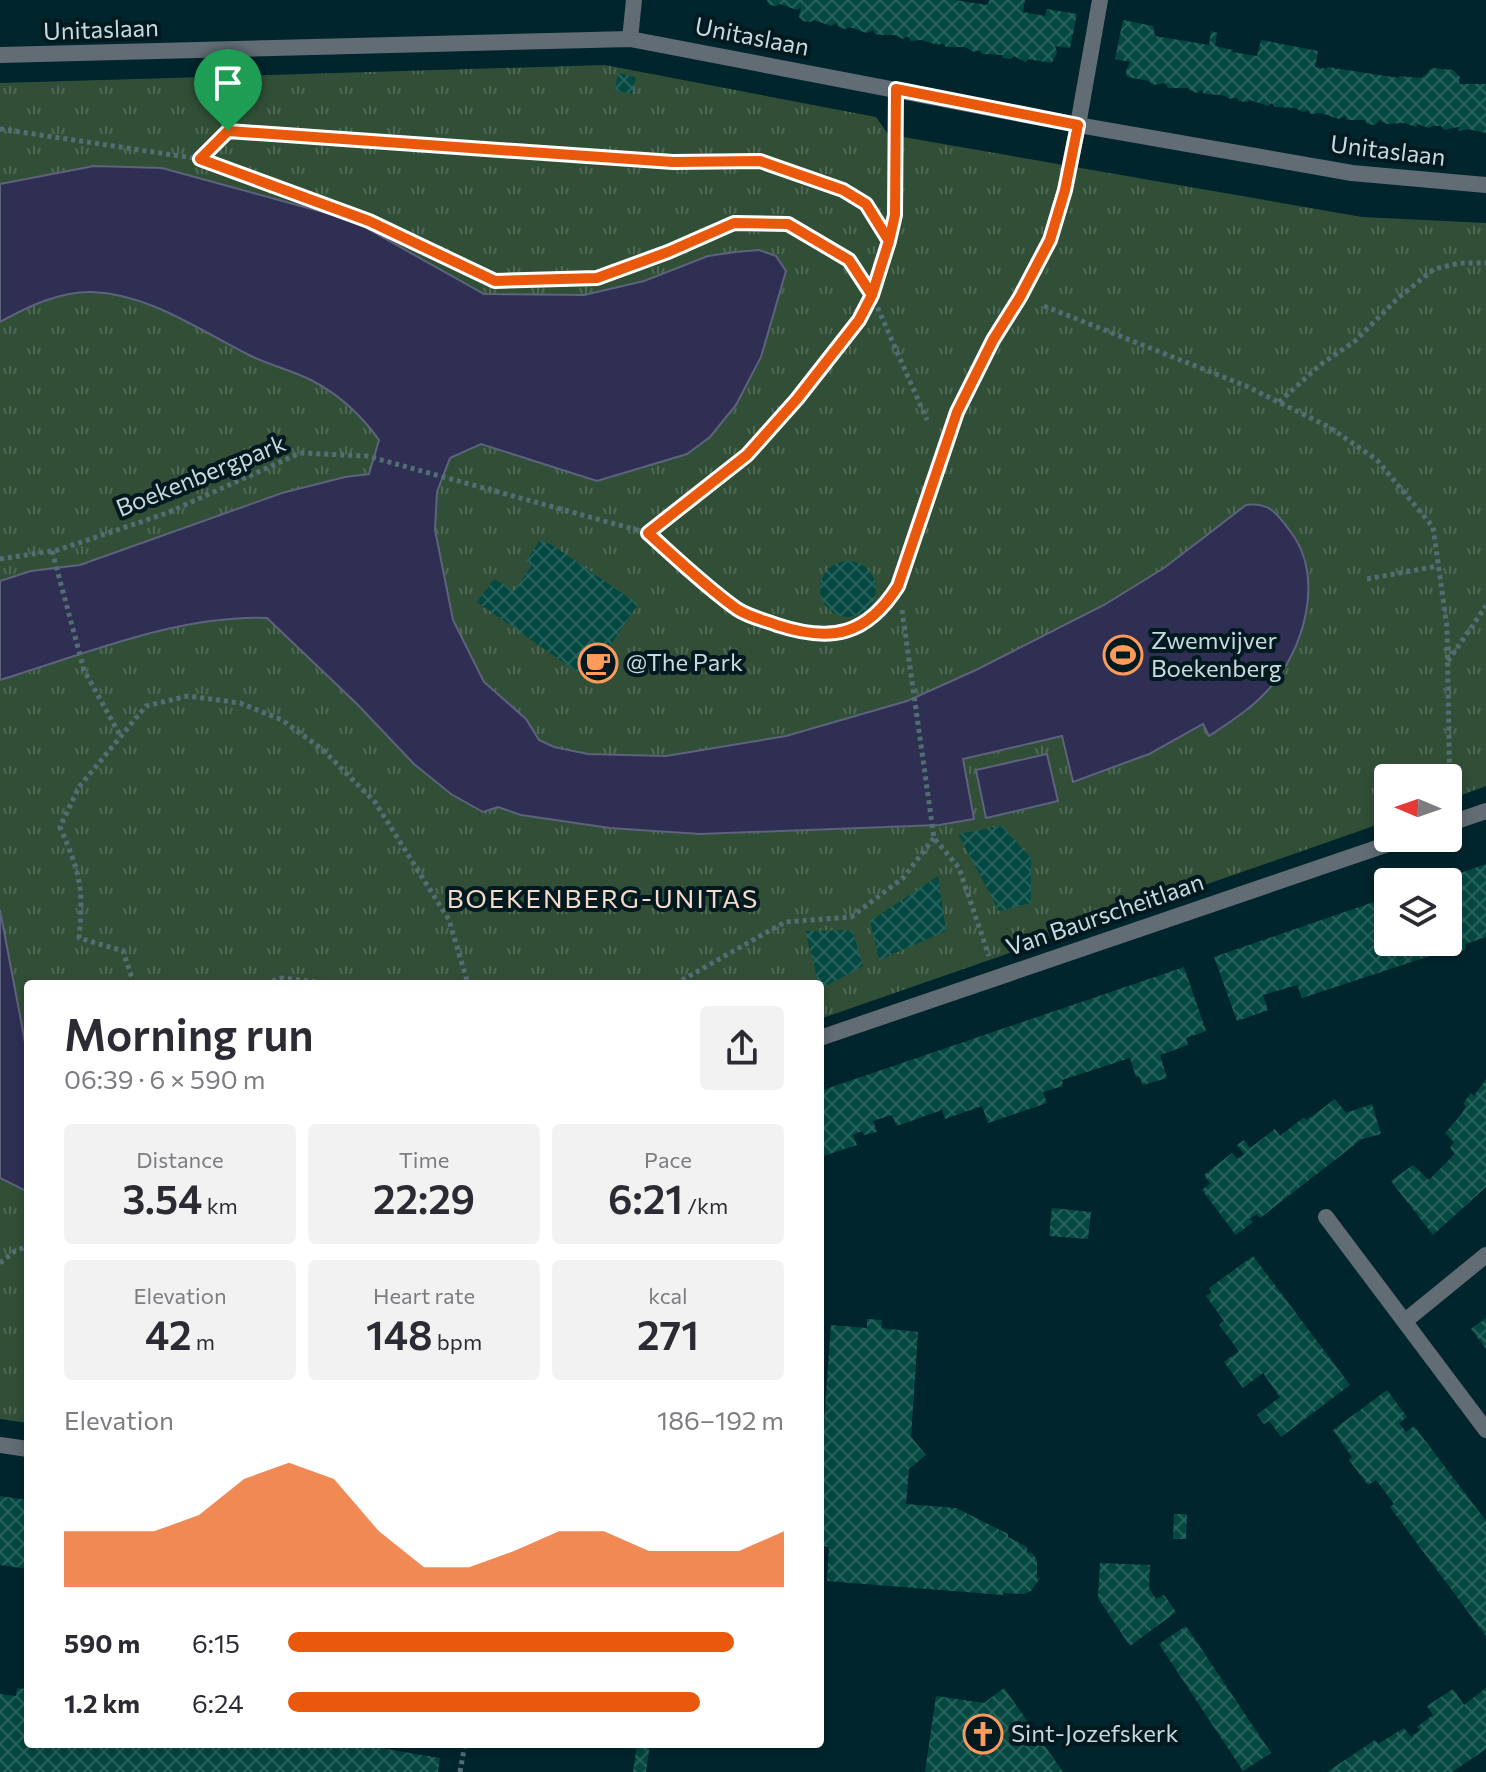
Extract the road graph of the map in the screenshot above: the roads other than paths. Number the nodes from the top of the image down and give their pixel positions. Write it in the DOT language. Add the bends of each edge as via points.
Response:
graph roads {
  1 [pos="634,0"];
  2 [pos="1100,0"];
  3 [pos="630,39"];
  4 [pos="0,55"];
  5 [pos="1078,125"];
  6 [pos="1486,185"];
  7 [pos="898,586"];
  8 [pos="1486,811"];
  9 [pos="1462,819"];
  10 [pos="1374,849"];
  11 [pos="824,1037"];
  12 [pos="1326,1217"];
  13 [pos="1486,1255"];
  14 [pos="1405,1321"];
  15 [pos="1486,1430"];
  16 [pos="0,1445"];
  17 [pos="24,1448"];
  1 -- 3 [label="street"];
  2 -- 5 [label="street"];
  3 -- 4 [label="street, Unitaslaan"];
  3 -- 5 [label="street, Unitaslaan"];
  5 -- 6 [label="street, Unitaslaan" via="1352,173"];
  5 -- 7 [label="street" via="1050,240 972,381 941,453"];
  8 -- 9 [label="street"];
  10 -- 11 [label="street, Van Baurscheitlaan"];
  12 -- 14 [label="street"];
  13 -- 14 [label="street"];
  14 -- 15 [label="street"];
  16 -- 17 [label="street"];
}
